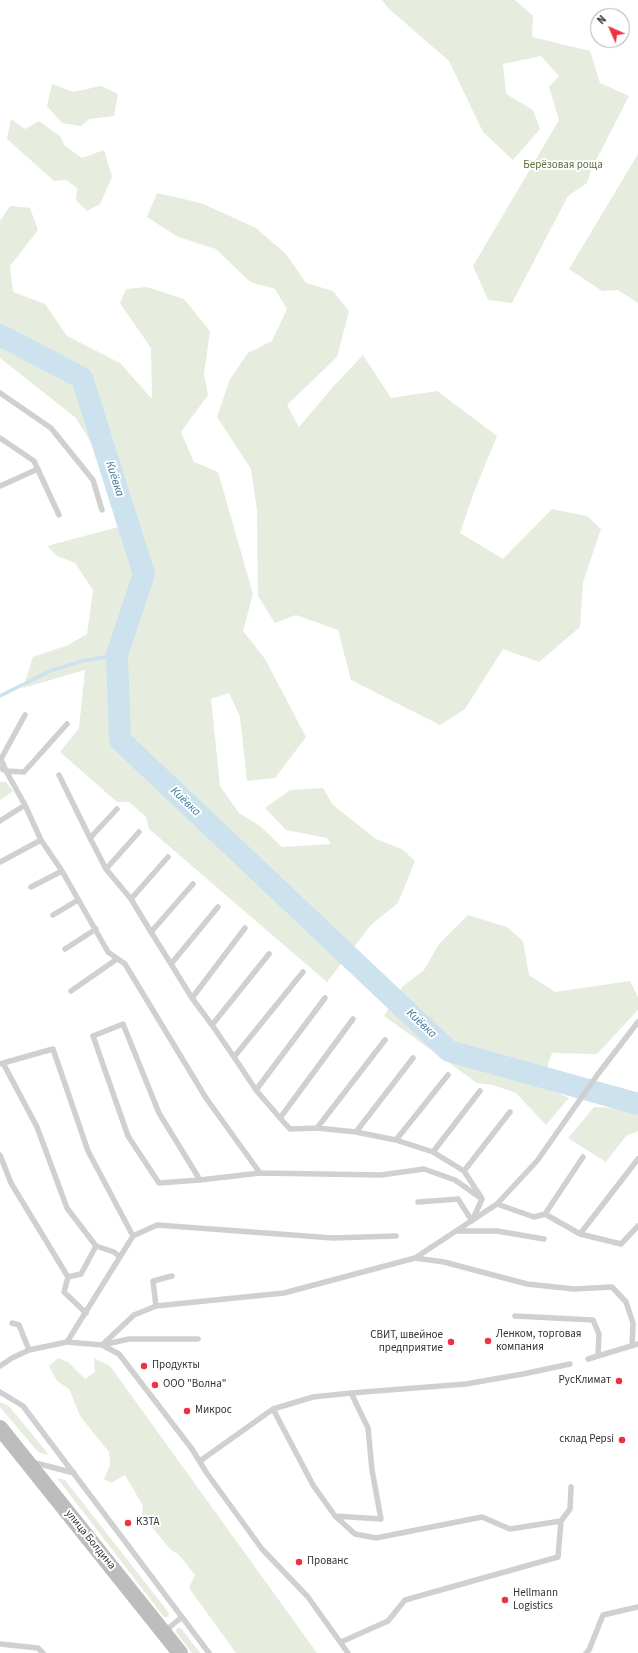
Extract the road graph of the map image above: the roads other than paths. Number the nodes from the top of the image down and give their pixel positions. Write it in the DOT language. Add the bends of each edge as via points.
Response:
graph roads {
  1 [pos="0,393"];
  2 [pos="0,438"];
  3 [pos="38,469"];
  4 [pos="0,486"];
  5 [pos="102,510"];
  6 [pos="59,515"];
  7 [pos="24,715"];
  8 [pos="68,724"];
  9 [pos="0,768"];
  10 [pos="6,771"];
  11 [pos="60,775"];
  12 [pos="25,806"];
  13 [pos="117,809"];
  14 [pos="0,821"];
  15 [pos="139,832"];
  16 [pos="90,838"];
  17 [pos="41,840"];
  18 [pos="168,857"];
  19 [pos="0,862"];
  20 [pos="106,869"];
  21 [pos="62,871"];
  22 [pos="192,884"];
  23 [pos="31,887"];
  24 [pos="131,899"];
  25 [pos="78,900"];
  26 [pos="218,907"];
  27 [pos="53,915"];
  28 [pos="246,928"];
  29 [pos="96,929"];
  30 [pos="151,932"];
  31 [pos="65,949"];
  32 [pos="269,954"];
  33 [pos="117,959"];
  34 [pos="171,964"];
  35 [pos="303,972"];
  36 [pos="71,991"];
  37 [pos="192,998"];
  38 [pos="326,998"];
  39 [pos="353,1020"];
  40 [pos="638,1022"];
  41 [pos="212,1024"];
  42 [pos="385,1040"];
  43 [pos="234,1057"];
  44 [pos="413,1058"];
  45 [pos="2,1064"];
  46 [pos="448,1075"];
  47 [pos="256,1090"];
  48 [pos="480,1091"];
  49 [pos="510,1112"];
  50 [pos="280,1118"];
  51 [pos="317,1128"];
  52 [pos="356,1132"];
  53 [pos="396,1140"];
  54 [pos="433,1152"];
  55 [pos="0,1155"];
  56 [pos="583,1157"];
  57 [pos="638,1159"];
  58 [pos="464,1171"];
  59 [pos="260,1173"];
  60 [pos="200,1180"];
  61 [pos="482,1199"];
  62 [pos="418,1202"];
  63 [pos="497,1204"];
  64 [pos="545,1214"];
  65 [pos="472,1221"];
  66 [pos="638,1226"];
  67 [pos="456,1231"];
  68 [pos="580,1234"];
  69 [pos="133,1236"];
  70 [pos="396,1236"];
  71 [pos="544,1239"];
  72 [pos="96,1246"];
  73 [pos="120,1257"];
  74 [pos="415,1258"];
  75 [pos="68,1276"];
  76 [pos="172,1276"];
  77 [pos="156,1306"];
  78 [pos="86,1313"];
  79 [pos="515,1316"];
  80 [pos="12,1323"];
  81 [pos="198,1339"];
  82 [pos="67,1342"];
  83 [pos="102,1345"];
  84 [pos="635,1345"];
  85 [pos="29,1350"];
  86 [pos="598,1356"];
  87 [pos="588,1359"];
  88 [pos="570,1364"];
  89 [pos="0,1366"];
  90 [pos="0,1392"];
  91 [pos="351,1393"];
  92 [pos="272,1409"];
  93 [pos="0,1428"];
  94 [pos="26,1460"];
  95 [pos="200,1460"];
  96 [pos="74,1473"];
  97 [pos="571,1487"];
  98 [pos="336,1516"];
  99 [pos="561,1521"];
  100 [pos="638,1608"];
  101 [pos="182,1617"];
  102 [pos="163,1632"];
  103 [pos="341,1642"];
  104 [pos="0,1644"];
  105 [pos="43,1653"];
  106 [pos="180,1653"];
  107 [pos="209,1653"];
  108 [pos="348,1653"];
  109 [pos="586,1653"];
  1 -- 5 [label="lane" via="51,428 93,480"];
  2 -- 3 [label="lane" via="34,461"];
  3 -- 4 [label="lane"];
  3 -- 6 [label="lane"];
  7 -- 10 [label="lane" via="1,759"];
  8 -- 10 [label="lane" via="24,772"];
  9 -- 10 [label="lane"];
  10 -- 12 [label="lane"];
  11 -- 16 [label="lane"];
  12 -- 14 [label="lane"];
  12 -- 17 [label="lane"];
  13 -- 16 [label="lane"];
  15 -- 20 [label="lane"];
  16 -- 20 [label="lane"];
  17 -- 19 [label="lane"];
  17 -- 21 [label="lane"];
  18 -- 24 [label="lane"];
  20 -- 24 [label="lane"];
  21 -- 23 [label="lane"];
  21 -- 25 [label="lane"];
  22 -- 30 [label="lane"];
  24 -- 30 [label="lane"];
  25 -- 27 [label="lane"];
  25 -- 29 [label="lane"];
  26 -- 34 [label="lane"];
  28 -- 37 [label="lane"];
  29 -- 31 [label="lane"];
  29 -- 33 [label="lane" via="108,952"];
  30 -- 34 [label="lane"];
  32 -- 41 [label="lane"];
  33 -- 36 [label="lane"];
  33 -- 59 [label="lane" via="126,964 206,1098"];
  34 -- 37 [label="lane"];
  35 -- 43 [label="lane"];
  37 -- 41 [label="lane"];
  38 -- 47 [label="lane"];
  39 -- 50 [label="lane"];
  40 -- 63 [label="lane" via="537,1161"];
  41 -- 43 [label="lane"];
  42 -- 51 [label="lane"];
  43 -- 47 [label="lane"];
  44 -- 52 [label="lane"];
  45 -- 69 [label="lane" via="53,1049 88,1151"];
  45 -- 72 [label="lane" via="37,1127 67,1208"];
  46 -- 53 [label="lane"];
  47 -- 50 [label="lane"];
  48 -- 54 [label="lane"];
  49 -- 58 [label="lane"];
  50 -- 51 [label="lane" via="290,1129"];
  51 -- 52 [label="lane"];
  52 -- 53 [label="lane"];
  53 -- 54 [label="lane"];
  54 -- 58 [label="lane"];
  55 -- 75 [label="lane" via="11,1183"];
  56 -- 64 [label="lane"];
  57 -- 68 [label="lane"];
  58 -- 61 [label="lane"];
  59 -- 60 [label="lane"];
  59 -- 61 [label="lane" via="380,1175 424,1169 455,1180"];
  60 -- 60 [label="lane" via="159,1113 123,1024 93,1036 128,1136 159,1183"];
  61 -- 65 [label="lane"];
  62 -- 65 [label="lane" via="458,1199"];
  63 -- 64 [label="lane" via="534,1217"];
  63 -- 65 [label="lane"];
  64 -- 68 [label="lane"];
  65 -- 67 [label="lane"];
  66 -- 68 [label="lane" via="621,1244"];
  67 -- 71 [label="lane" via="497,1231"];
  67 -- 74 [label="lane"];
  69 -- 70 [label="lane" via="157,1226 333,1238"];
  69 -- 73 [label="lane"];
  72 -- 73 [label="lane" via="114,1252"];
  72 -- 75 [label="lane" via="81,1274"];
  73 -- 78 [label="lane"];
  74 -- 77 [label="lane" via="284,1293"];
  74 -- 84 [label="lane" via="444,1262 527,1284 574,1289 612,1286 626,1302 633,1323"];
  75 -- 78 [label="lane" via="64,1292"];
  76 -- 77 [label="lane" via="152,1281"];
  77 -- 83 [label="lane" via="134,1315"];
  78 -- 82 [label="lane"];
  79 -- 86 [label="lane" via="593,1320 599,1334"];
  80 -- 85 [label="lane" via="19,1325"];
  81 -- 83 [label="lane" via="129,1339"];
  82 -- 83 [label="lane"];
  82 -- 85 [label="lane"];
  83 -- 95 [label="lane" via="119,1354"];
  84 -- 86 [label="lane"];
  85 -- 89 [label="lane"];
  86 -- 87 [label="lane"];
  88 -- 91 [label="lane" via="466,1384"];
  90 -- 96 [label="lane" via="23,1406"];
  91 -- 92 [label="lane" via="314,1397"];
  91 -- 98 [label="lane" via="368,1428 381,1519"];
  92 -- 95 [label="lane"];
  92 -- 98 [label="lane" via="313,1485"];
  93 -- 94 [label="main road, улица Болдина"];
  94 -- 96 [label="lane"];
  94 -- 102 [label="main road, улица Болдина"];
  95 -- 103 [label="lane" via="262,1549 308,1596"];
  96 -- 101 [label="lane"];
  97 -- 99 [label="lane" via="570,1508"];
  98 -- 99 [label="lane" via="354,1534 376,1538 482,1517 510,1529"];
  99 -- 103 [label="lane" via="558,1557 405,1600 388,1621"];
  100 -- 109 [label="lane" via="603,1616"];
  101 -- 102 [label="lane"];
  101 -- 107 [label="lane"];
  102 -- 106 [label="main road, улица Болдина"];
  103 -- 108 [label="lane"];
  104 -- 105 [label="lane" via="38,1648"];
}
